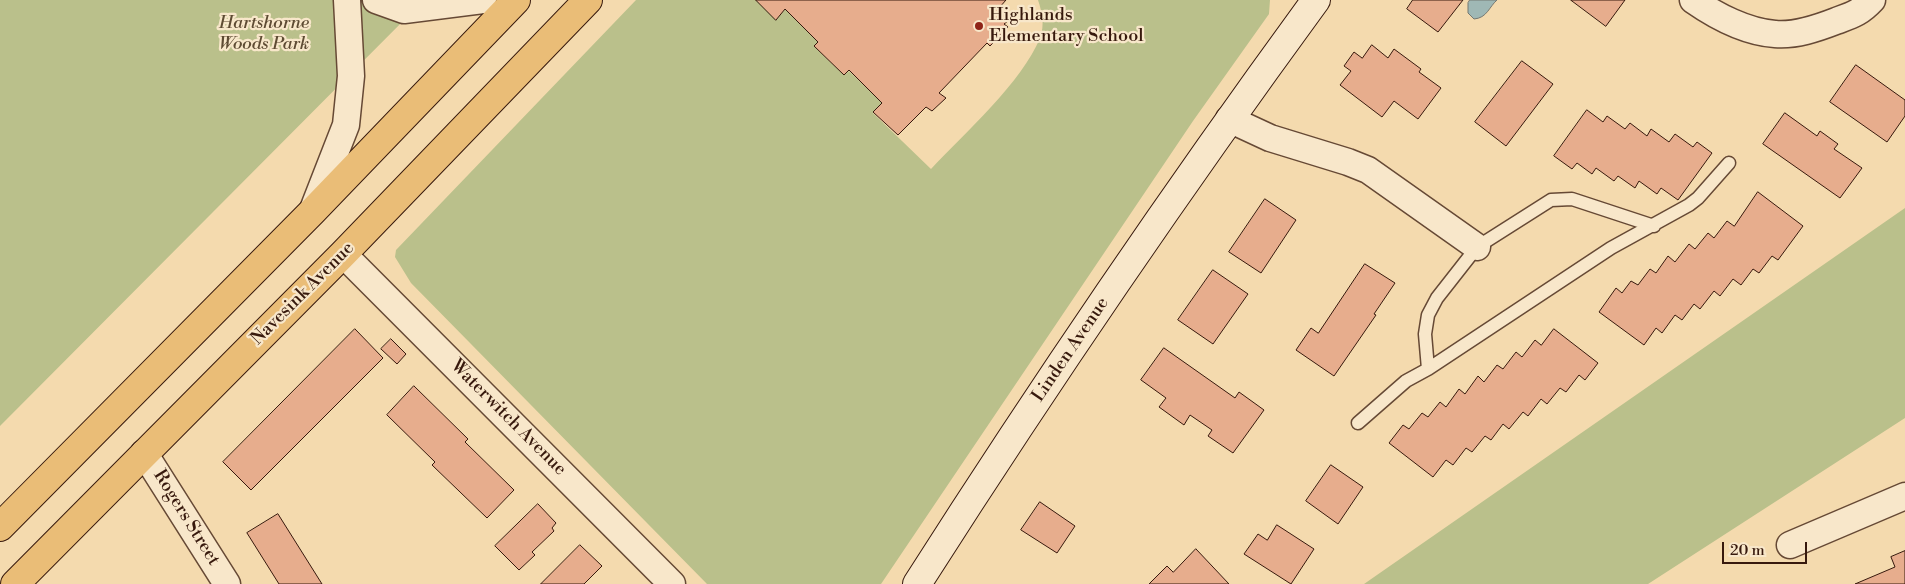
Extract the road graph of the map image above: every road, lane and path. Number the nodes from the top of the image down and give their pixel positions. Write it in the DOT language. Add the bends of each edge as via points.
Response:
graph roads {
  1 [pos="347,0"];
  2 [pos="376,0"];
  3 [pos="483,0"];
  4 [pos="516,0"];
  5 [pos="588,0"];
  6 [pos="1316,0"];
  7 [pos="1693,0"];
  8 [pos="1872,0"];
  9 [pos="1230,119"];
  10 [pos="1729,163"];
  11 [pos="312,212"];
  12 [pos="1654,226"];
  13 [pos="1477,247"];
  14 [pos="343,254"];
  15 [pos="1428,370"];
  16 [pos="1358,423"];
  17 [pos="144,453"];
  18 [pos="1905,496"];
  19 [pos="0,527"];
  20 [pos="1790,545"];
  21 [pos="15,584"];
  22 [pos="227,584"];
  23 [pos="672,584"];
  24 [pos="917,584"];
  1 -- 11 [label="street" via="351,76 346,125"];
  2 -- 3 [label="street" via="404,10"];
  4 -- 11 [label="highway"];
  5 -- 14 [label="highway, Navesink Avenue"];
  6 -- 9 [label="street, Linden Avenue"];
  7 -- 8 [label="street" via="1728,20 1776,34 1813,30 1862,11"];
  9 -- 13 [label="street" via="1270,138 1368,170"];
  9 -- 24 [label="street, Linden Avenue" via="1068,354"];
  10 -- 12 [label="lane" via="1698,198"];
  11 -- 19 [label="highway"];
  12 -- 13 [label="lane" via="1572,199 1551,200"];
  12 -- 15 [label="lane" via="1611,248"];
  13 -- 15 [label="lane" via="1437,298 1428,315 1425,334"];
  14 -- 17 [label="highway, Navesink Avenue"];
  14 -- 23 [label="street, Waterwitch Avenue"];
  15 -- 16 [label="lane" via="1406,382"];
  17 -- 21 [label="highway, Navesink Avenue"];
  17 -- 22 [label="street, Rogers Street"];
  18 -- 20 [label="street"];
}
